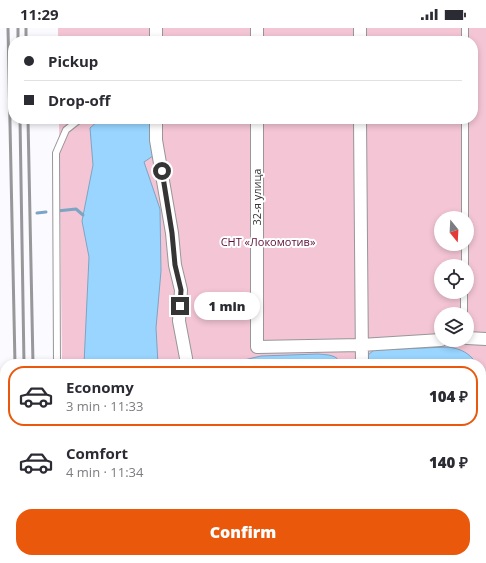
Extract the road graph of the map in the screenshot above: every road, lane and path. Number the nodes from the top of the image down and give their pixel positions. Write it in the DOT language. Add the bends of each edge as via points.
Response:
graph roads {
  1 [pos="74,124"];
  2 [pos="156,124"];
  3 [pos="257,124"];
  4 [pos="360,124"];
  5 [pos="465,124"];
  6 [pos="465,211"];
  7 [pos="474,338"];
  8 [pos="486,339"];
  9 [pos="434,340"];
  10 [pos="361,345"];
  11 [pos="186,358"];
  12 [pos="57,359"];
  13 [pos="362,359"];
  1 -- 12 [label="lane" via="66,130 56,153"];
  2 -- 11 [label="street" via="156,140 181,290 179,321"];
  3 -- 10 [label="street, 32-я улица" via="257,347"];
  4 -- 10 [label="street"];
  5 -- 6 [label="lane"];
  7 -- 8 [label="street"];
  9 -- 10 [label="street"];
  10 -- 13 [label="street"];
}
